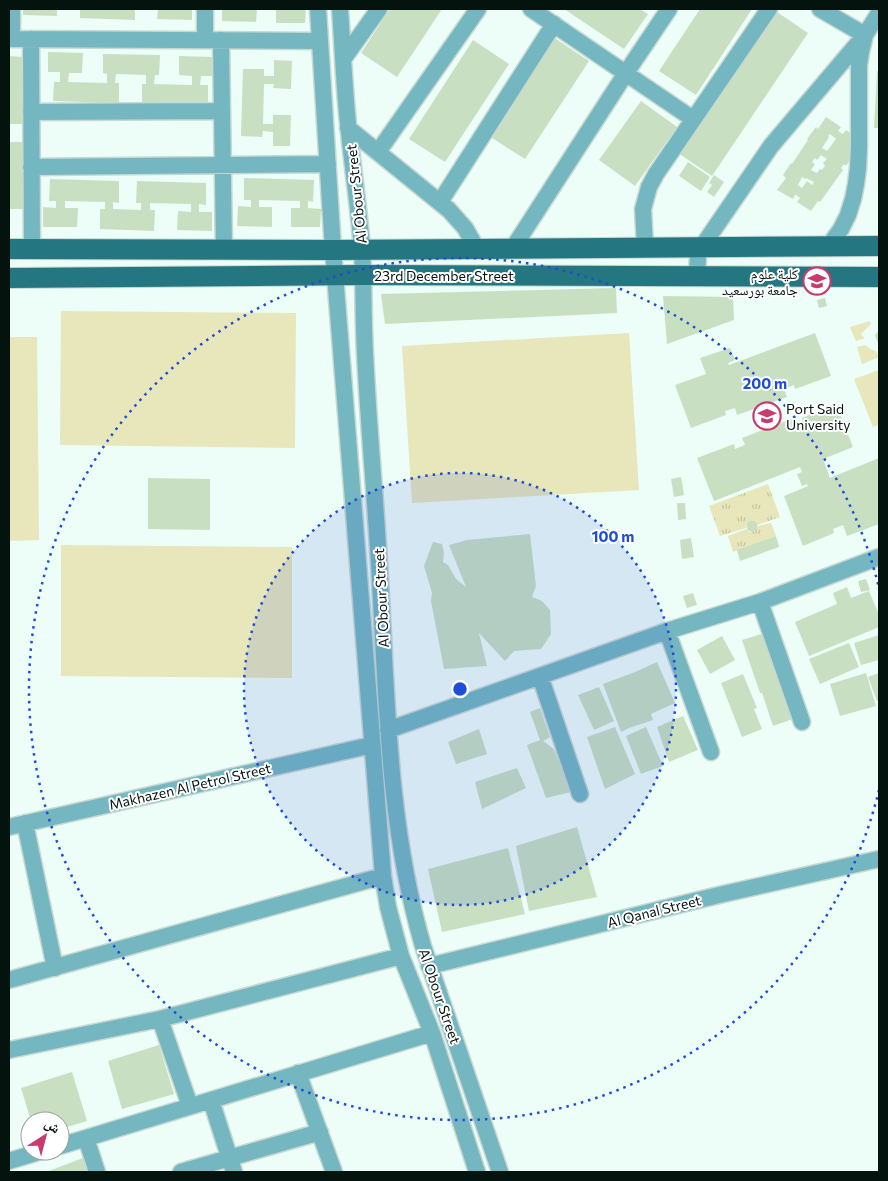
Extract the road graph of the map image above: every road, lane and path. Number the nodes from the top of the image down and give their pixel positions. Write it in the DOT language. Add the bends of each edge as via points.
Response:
graph roads {
  1 [pos="12,9"];
  2 [pos="205,9"];
  3 [pos="318,9"];
  4 [pos="340,9"];
  5 [pos="379,9"];
  6 [pos="478,9"];
  7 [pos="532,9"];
  8 [pos="768,9"];
  9 [pos="820,9"];
  10 [pos="666,10"];
  11 [pos="879,13"];
  12 [pos="554,24"];
  13 [pos="865,35"];
  14 [pos="10,39"];
  15 [pos="31,40"];
  16 [pos="213,40"];
  17 [pos="320,40"];
  18 [pos="344,58"];
  19 [pos="626,73"];
  20 [pos="222,111"];
  21 [pos="31,112"];
  22 [pos="693,119"];
  23 [pos="348,128"];
  24 [pos="378,152"];
  25 [pos="328,164"];
  26 [pos="222,165"];
  27 [pos="31,167"];
  28 [pos="440,202"];
  29 [pos="829,246"];
  30 [pos="879,246"];
  31 [pos="645,247"];
  32 [pos="702,247"];
  33 [pos="513,248"];
  34 [pos="9,249"];
  35 [pos="32,249"];
  36 [pos="362,249"];
  37 [pos="478,249"];
  38 [pos="224,250"];
  39 [pos="333,250"];
  40 [pos="335,275"];
  41 [pos="362,275"];
  42 [pos="698,277"];
  43 [pos="879,277"];
  44 [pos="9,278"];
  45 [pos="378,545"];
  46 [pos="357,546"];
  47 [pos="878,561"];
  48 [pos="760,602"];
  49 [pos="667,631"];
  50 [pos="540,676"];
  51 [pos="802,722"];
  52 [pos="388,730"];
  53 [pos="372,745"];
  54 [pos="711,752"];
  55 [pos="580,794"];
  56 [pos="17,825"];
  57 [pos="879,859"];
  58 [pos="383,876"];
  59 [pos="401,956"];
  60 [pos="429,966"];
  61 [pos="55,968"];
  62 [pos="9,980"];
  63 [pos="160,1019"];
  64 [pos="432,1033"];
  65 [pos="9,1050"];
  66 [pos="298,1073"];
  67 [pos="211,1100"];
  68 [pos="190,1106"];
  69 [pos="320,1132"];
  70 [pos="86,1138"];
  71 [pos="70,1143"];
  72 [pos="232,1165"];
  73 [pos="97,1172"];
  74 [pos="181,1172"];
  75 [pos="334,1172"];
  76 [pos="477,1172"];
  77 [pos="500,1172"];
  1 -- 14 [label="street"];
  2 -- 16 [label="street"];
  3 -- 17 [label="street, Al Obour Street"];
  4 -- 18 [label="street, Al Obour Street"];
  5 -- 18 [label="street"];
  6 -- 24 [label="street"];
  7 -- 12 [label="street"];
  8 -- 22 [label="street"];
  9 -- 13 [label="street"];
  10 -- 19 [label="street"];
  11 -- 13 [label="street"];
  12 -- 19 [label="street"];
  12 -- 28 [label="street"];
  13 -- 29 [label="street" via="859,65 856,184 848,215"];
  13 -- 32 [label="street" via="771,146"];
  14 -- 15 [label="street"];
  15 -- 16 [label="street"];
  15 -- 21 [label="street"];
  16 -- 17 [label="street"];
  16 -- 20 [label="street"];
  17 -- 25 [label="street, Al Obour Street"];
  18 -- 23 [label="street, Al Obour Street"];
  19 -- 22 [label="street"];
  19 -- 33 [label="street"];
  20 -- 21 [label="street"];
  20 -- 26 [label="street"];
  21 -- 27 [label="street"];
  22 -- 31 [label="street" via="649,187 643,209"];
  23 -- 24 [label="street"];
  23 -- 36 [label="street, Al Obour Street"];
  24 -- 28 [label="street"];
  25 -- 26 [label="street"];
  25 -- 39 [label="street, Al Obour Street"];
  26 -- 27 [label="street"];
  26 -- 38 [label="street"];
  27 -- 35 [label="street"];
  28 -- 37 [label="street" via="457,218"];
  29 -- 30 [label="main road, 23rd December Street"];
  29 -- 32 [label="main road, 23rd December Street"];
  31 -- 32 [label="main road, 23rd December Street"];
  31 -- 33 [label="main road, 23rd December Street"];
  32 -- 42 [label="street" via="698,256"];
  33 -- 37 [label="main road, 23rd December Street"];
  34 -- 35 [label="main road, 23rd December Street"];
  35 -- 38 [label="main road, 23rd December Street"];
  36 -- 37 [label="main road, 23rd December Street"];
  36 -- 39 [label="main road, 23rd December Street"];
  36 -- 41 [label="street, Al Obour Street"];
  38 -- 39 [label="main road, 23rd December Street"];
  39 -- 40 [label="street, Al Obour Street"];
  40 -- 41 [label="main road, 23rd December Street"];
  40 -- 44 [label="main road, 23rd December Street"];
  40 -- 46 [label="street, Al Obour Street"];
  41 -- 42 [label="main road, 23rd December Street"];
  41 -- 45 [label="street, Al Obour Street"];
  42 -- 43 [label="main road, 23rd December Street"];
  45 -- 46 [label="street"];
  45 -- 52 [label="street, Al Obour Street"];
  46 -- 53 [label="street, Al Obour Street"];
  47 -- 48 [label="street"];
  48 -- 49 [label="street"];
  48 -- 51 [label="street"];
  49 -- 50 [label="street"];
  49 -- 54 [label="street"];
  50 -- 52 [label="street"];
  50 -- 55 [label="street"];
  52 -- 60 [label="street, Al Obour Street" via="405,868"];
  53 -- 56 [label="street, Makhazen Al Petrol Street"];
  53 -- 58 [label="street, Al Obour Street"];
  56 -- 61 [label="street"];
  57 -- 60 [label="street, Al Qanal Street"];
  58 -- 59 [label="street, Al Obour Street"];
  58 -- 61 [label="street"];
  59 -- 63 [label="street"];
  59 -- 64 [label="street, Al Obour Street"];
  60 -- 77 [label="street, Al Obour Street"];
  61 -- 62 [label="street"];
  63 -- 65 [label="street"];
  63 -- 68 [label="street"];
  64 -- 66 [label="street"];
  64 -- 76 [label="street, Al Obour Street"];
  66 -- 67 [label="street"];
  66 -- 69 [label="street"];
  67 -- 68 [label="street"];
  67 -- 72 [label="street"];
  68 -- 70 [label="street"];
  69 -- 72 [label="street"];
  69 -- 75 [label="street"];
  70 -- 71 [label="street"];
  70 -- 73 [label="street"];
  72 -- 74 [label="street"];
}
